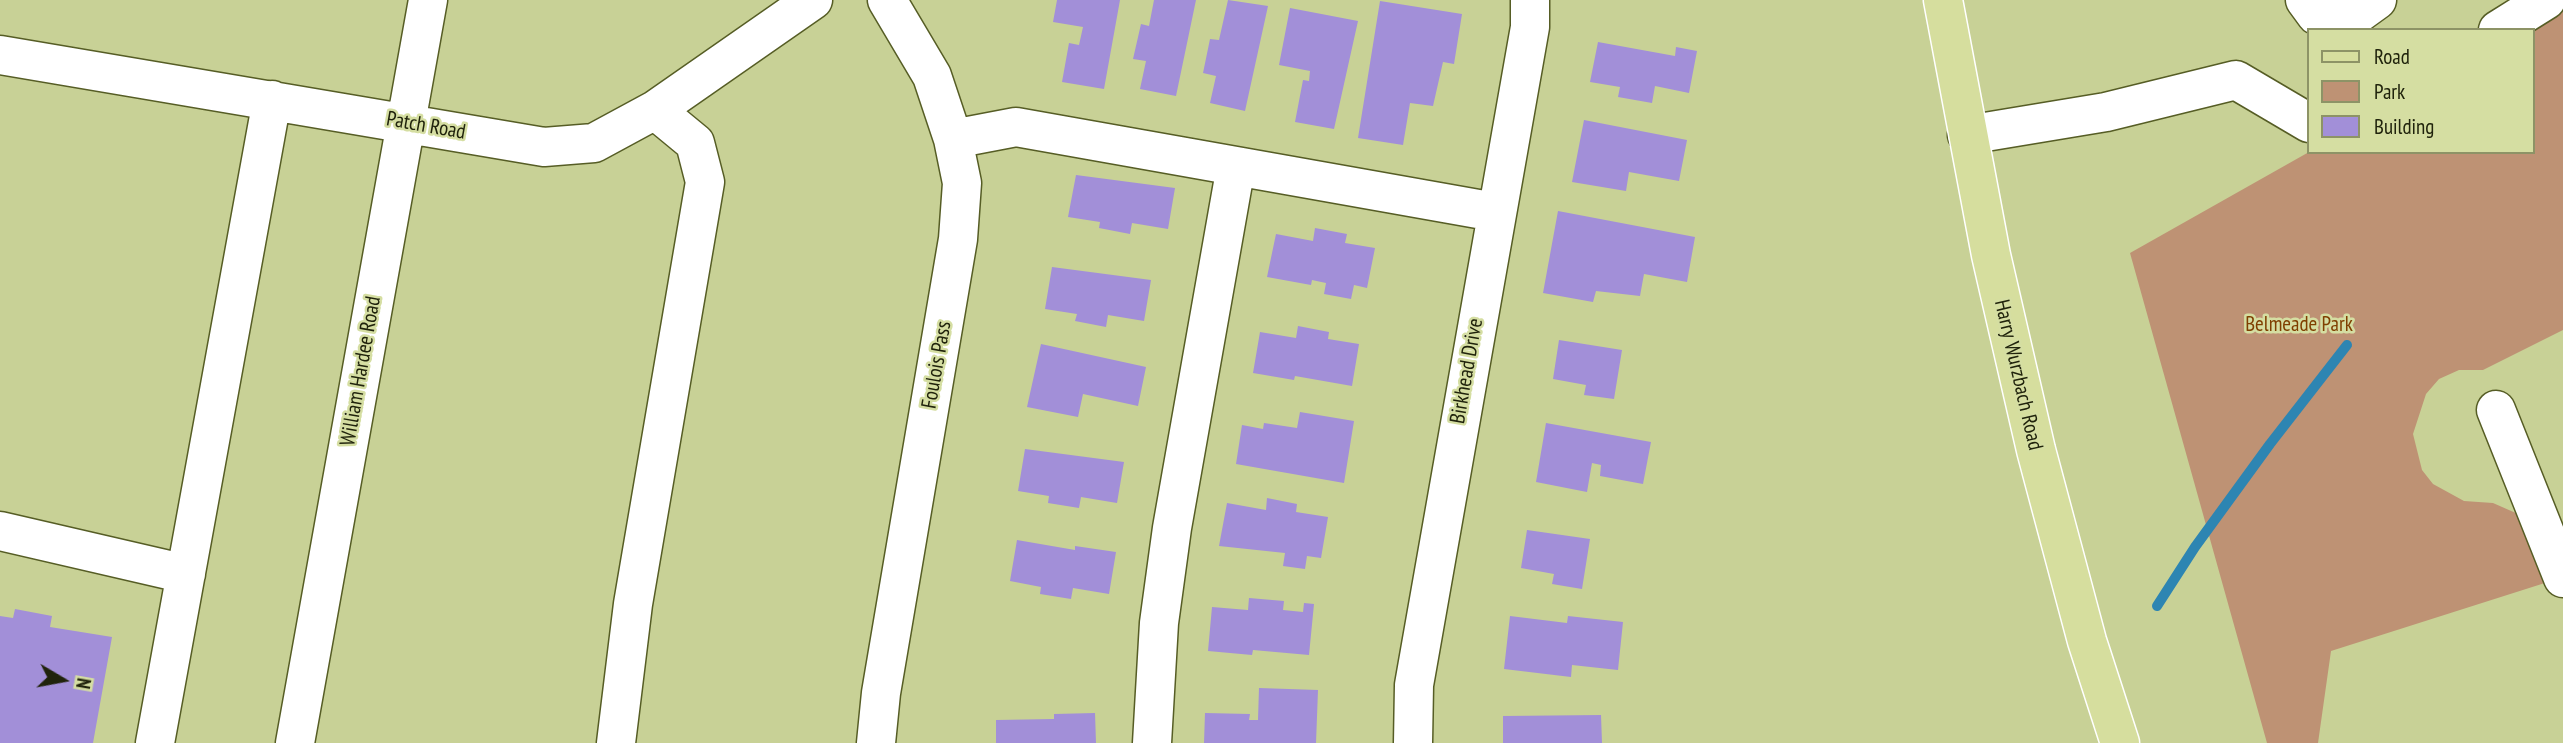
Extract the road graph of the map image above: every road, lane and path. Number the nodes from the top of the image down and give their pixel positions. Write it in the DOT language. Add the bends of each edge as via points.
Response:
graph roads {
  1 [pos="428,0"];
  2 [pos="814,0"];
  3 [pos="887,0"];
  4 [pos="1530,0"];
  5 [pos="1943,0"];
  6 [pos="2305,0"];
  7 [pos="2376,0"];
  8 [pos="2546,0"];
  9 [pos="2501,28"];
  10 [pos="0,55"];
  11 [pos="272,100"];
  12 [pos="655,110"];
  13 [pos="406,122"];
  14 [pos="2308,122"];
  15 [pos="1967,135"];
  16 [pos="953,139"];
  17 [pos="1236,166"];
  18 [pos="1495,212"];
  19 [pos="2496,411"];
  20 [pos="0,531"];
  21 [pos="186,574"];
  22 [pos="2563,578"];
  23 [pos="155,743"];
  24 [pos="295,743"];
  25 [pos="616,743"];
  26 [pos="876,743"];
  27 [pos="1152,743"];
  28 [pos="1413,743"];
  29 [pos="2120,743"];
  1 -- 13 [label="street, William Hardee Road"];
  2 -- 12 [label="street, Patch Road"];
  3 -- 16 [label="street, Foulois Pass" via="932,76"];
  4 -- 18 [label="street, Birkhead Drive" via="1530,27"];
  5 -- 15 [label="main road, Harry Wurzbach Road"];
  6 -- 7 [label="street" via="2316,15 2359,13"];
  8 -- 9 [label="street"];
  10 -- 11 [label="street, Patch Road"];
  11 -- 13 [label="street, Patch Road"];
  11 -- 21 [label="street"];
  12 -- 13 [label="street, Patch Road" via="594,143 544,147"];
  12 -- 25 [label="street" via="695,143 705,182 633,604"];
  13 -- 24 [label="street, William Hardee Road"];
  14 -- 15 [label="street" via="2236,80 2106,112"];
  15 -- 29 [label="main road, Harry Wurzbach Road" via="2036,450 2087,641"];
  16 -- 17 [label="street" via="1016,127"];
  16 -- 26 [label="street, Foulois Pass" via="962,183 958,239"];
  17 -- 18 [label="street"];
  17 -- 27 [label="street" via="1172,527 1159,623"];
  18 -- 28 [label="street, Birkhead Drive" via="1414,685"];
  19 -- 22 [label="street"];
  20 -- 21 [label="street"];
  21 -- 23 [label="street"];
}
